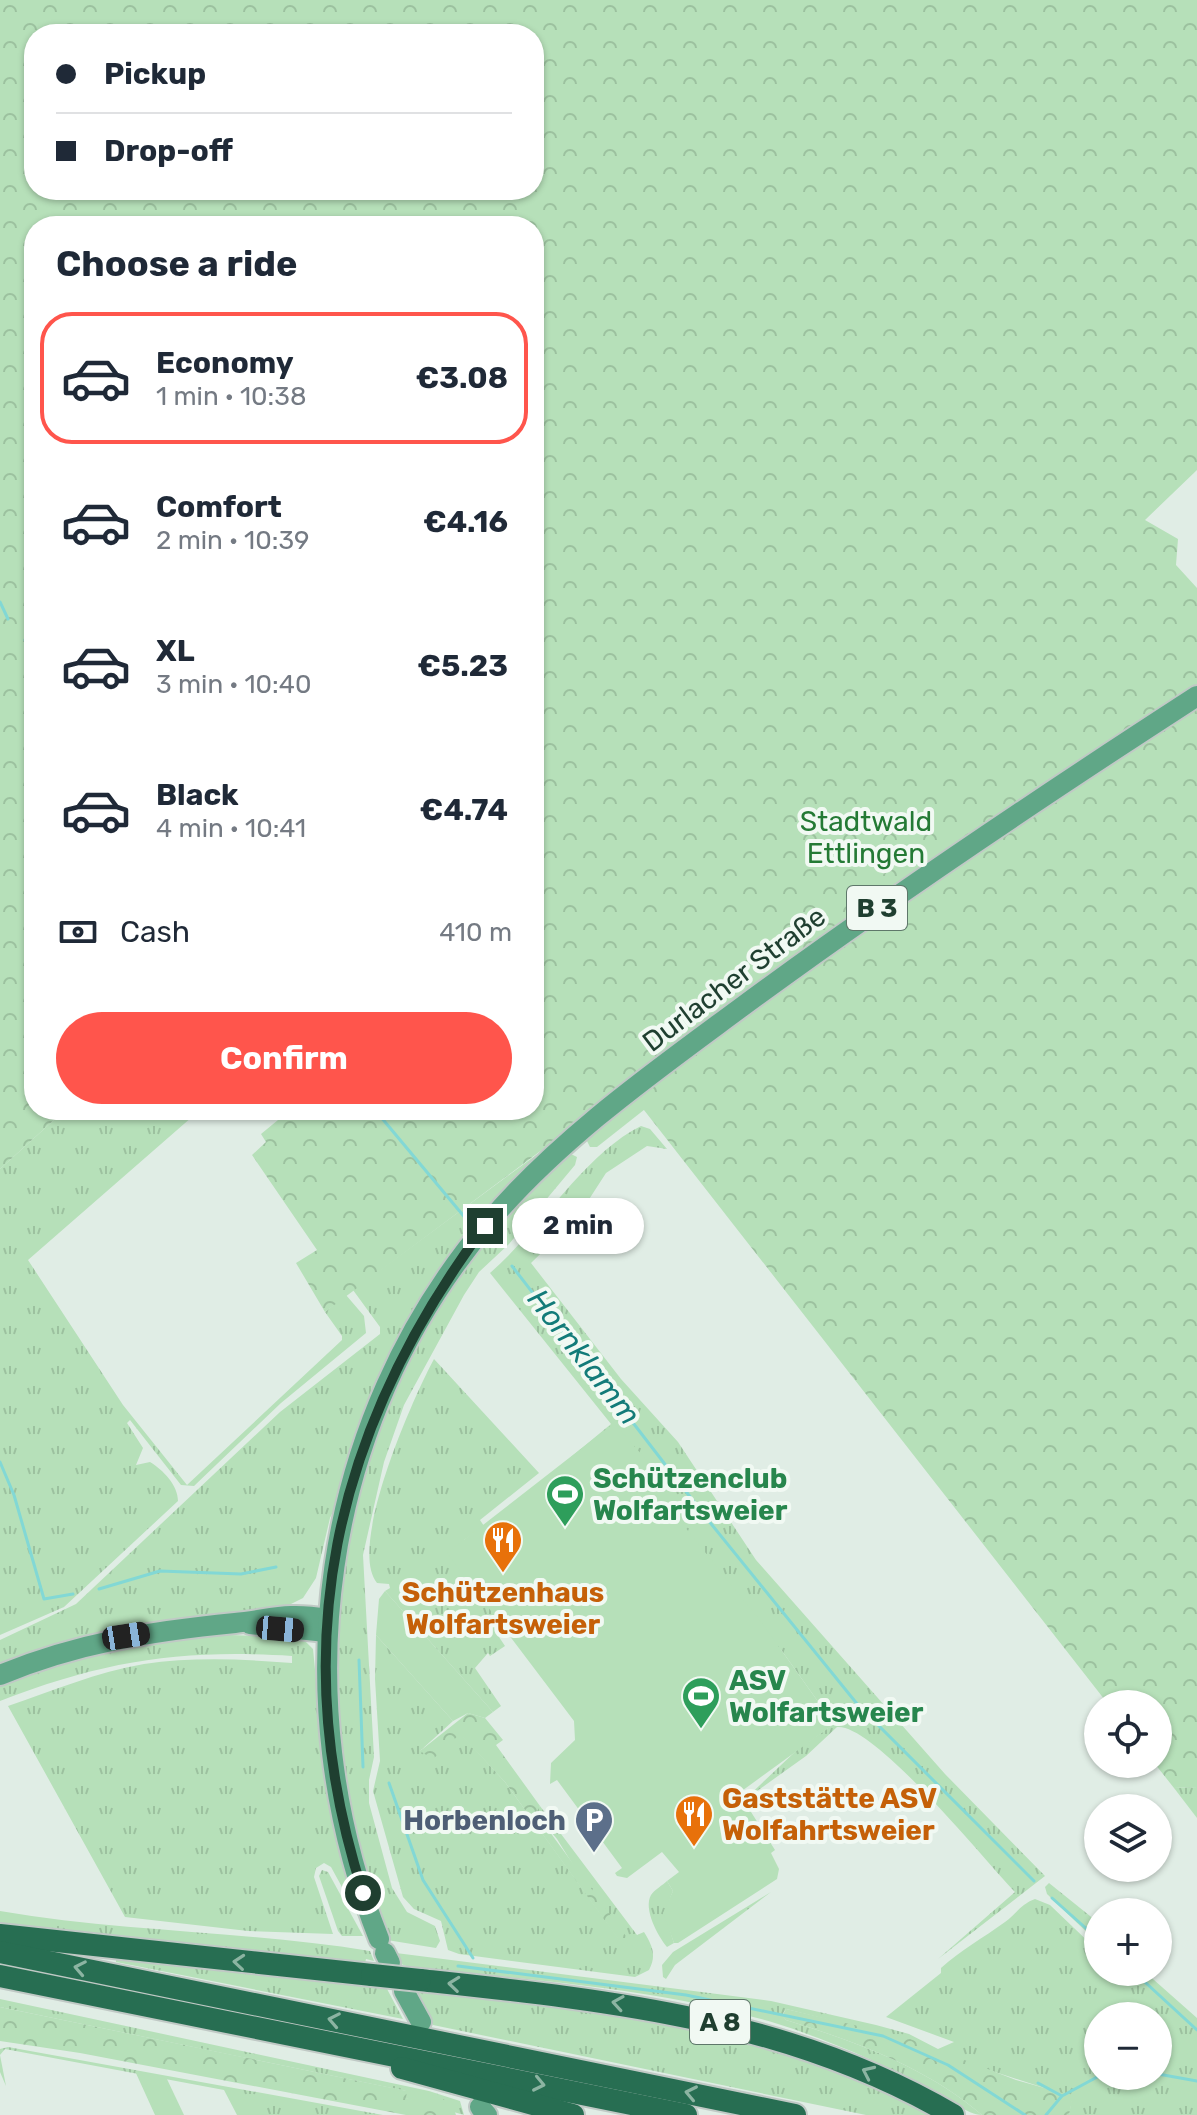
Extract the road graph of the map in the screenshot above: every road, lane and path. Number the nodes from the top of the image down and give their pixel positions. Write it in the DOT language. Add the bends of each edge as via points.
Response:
graph roads {
  1 [pos="1197,696"];
  2 [pos="332,1570"];
  3 [pos="296,1614"];
  4 [pos="238,1623"];
  5 [pos="326,1626"];
  6 [pos="0,1675"];
  7 [pos="0,1935"];
  8 [pos="0,1952"];
  9 [pos="382,1958"];
  10 [pos="0,1976"];
  11 [pos="412,1986"];
  12 [pos="421,2022"];
  13 [pos="349,2048"];
  14 [pos="945,2111"];
  15 [pos="573,2115"];
  16 [pos="686,2115"];
  17 [pos="795,2115"];
  1 -- 2 [label="main road, Durlacher Straße / B 3" via="930,870 716,1025 571,1139 485,1226 432,1301 384,1392 354,1471"];
  2 -- 3 [label="main road"];
  2 -- 5 [label="main road, B 3"];
  3 -- 4 [label="main road"];
  3 -- 5 [label="main road"];
  4 -- 5 [label="main road"];
  4 -- 6 [label="main road" via="107,1640"];
  5 -- 9 [label="main road, B 3" via="335,1788"];
  9 -- 7 [label="highway, A 8, one-way"];
  17 -- 8 [label="highway, one-way"];
  9 -- 11 [label="highway, A 8, bridge"];
  10 -- 13 [label="highway"];
  11 -- 12 [label="main road"];
  14 -- 11 [label="highway, A 8, one-way" via="852,2065 725,2023 609,2002"];
  13 -- 15 [label="highway" via="428,2077"];
  13 -- 16 [label="highway, one-way"];
}
